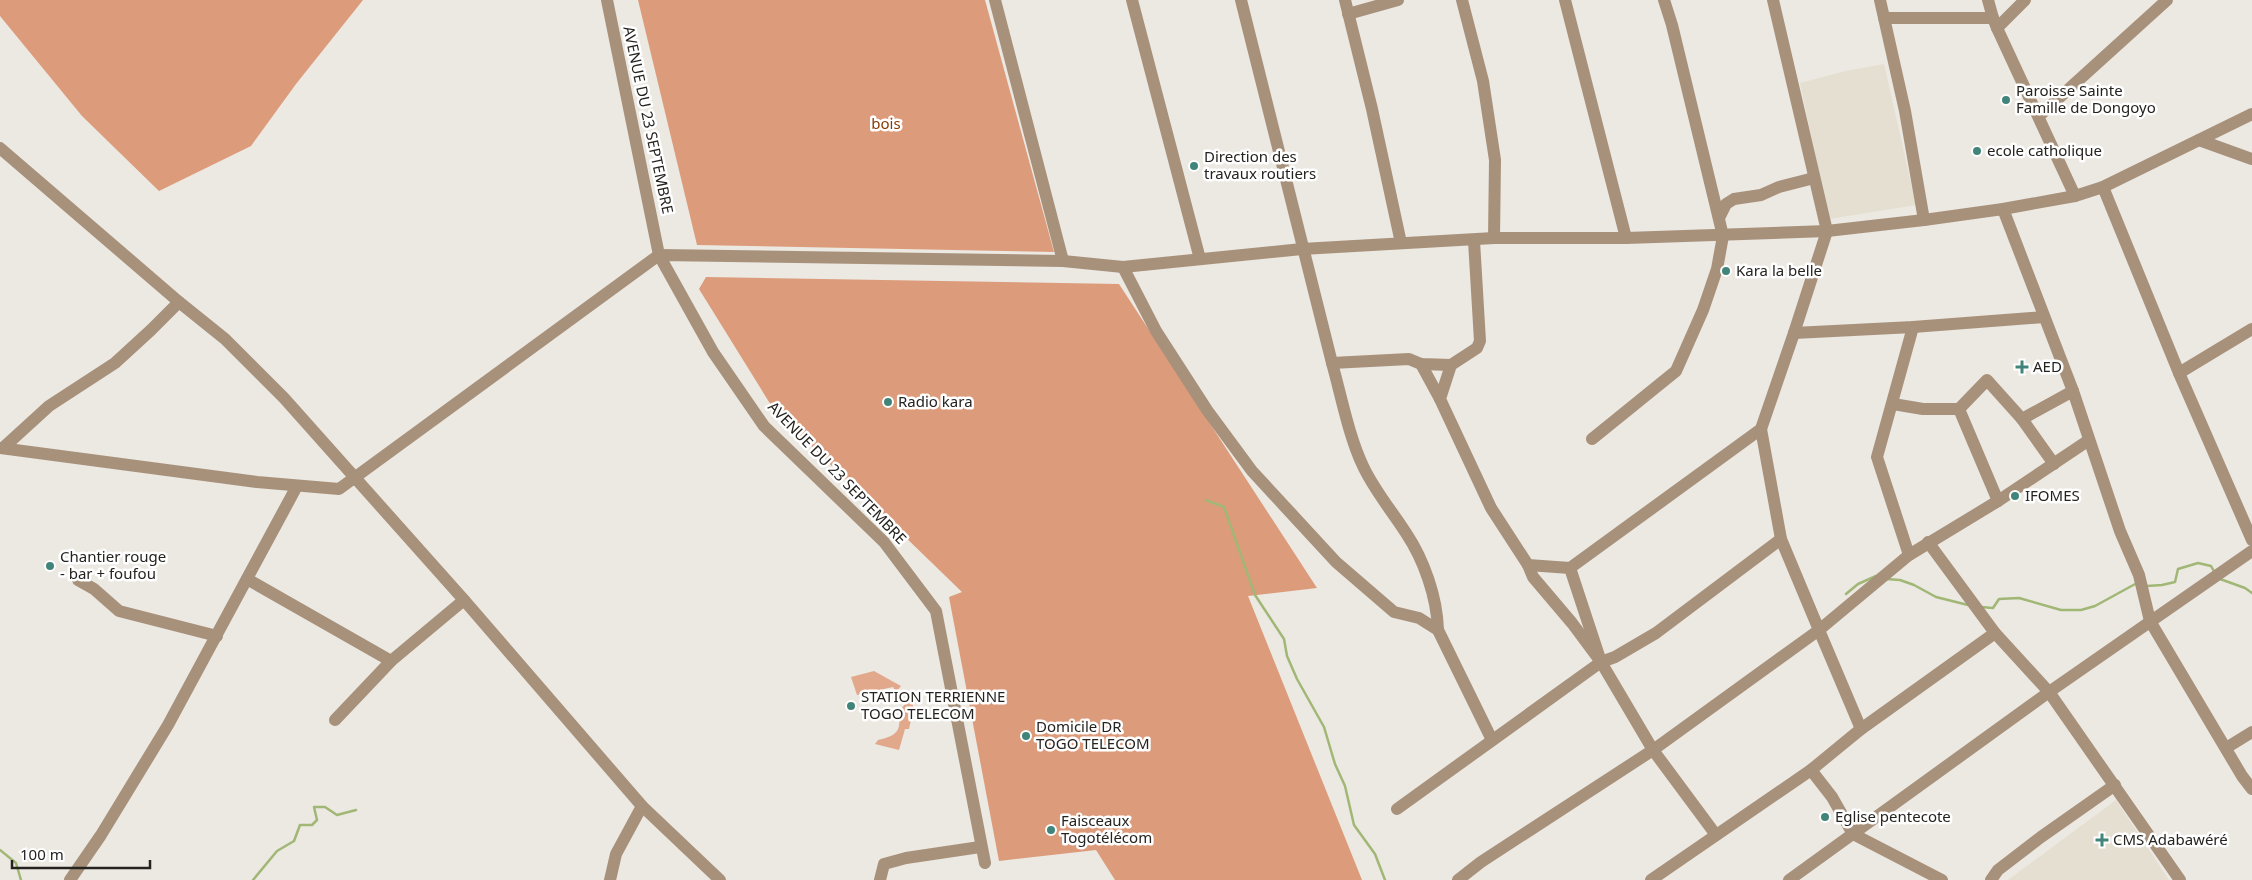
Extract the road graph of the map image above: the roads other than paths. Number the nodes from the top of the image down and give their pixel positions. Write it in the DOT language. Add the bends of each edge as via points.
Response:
graph roads {
  1 [pos="607,0"];
  2 [pos="995,0"];
  3 [pos="1132,0"];
  4 [pos="1241,0"];
  5 [pos="1345,0"];
  6 [pos="1398,0"];
  7 [pos="1462,0"];
  8 [pos="1565,0"];
  9 [pos="1664,0"];
  10 [pos="1773,0"];
  11 [pos="1880,0"];
  12 [pos="1988,0"];
  13 [pos="2025,0"];
  14 [pos="2167,0"];
  15 [pos="1348,14"];
  16 [pos="1884,18"];
  17 [pos="1995,23"];
  18 [pos="2252,114"];
  19 [pos="2039,116"];
  20 [pos="2199,140"];
  21 [pos="0,148"];
  22 [pos="2252,159"];
  23 [pos="1814,178"];
  24 [pos="2103,188"];
  25 [pos="2075,196"];
  26 [pos="2003,209"];
  27 [pos="1719,218"];
  28 [pos="1924,220"];
  29 [pos="1827,231"];
  30 [pos="1723,236"];
  31 [pos="1494,238"];
  32 [pos="1626,238"];
  33 [pos="1474,241"];
  34 [pos="1401,243"];
  35 [pos="1302,249"];
  36 [pos="659,255"];
  37 [pos="1200,259"];
  38 [pos="1064,261"];
  39 [pos="1123,267"];
  40 [pos="179,302"];
  41 [pos="2044,317"];
  42 [pos="1913,327"];
  43 [pos="2252,329"];
  44 [pos="1794,333"];
  45 [pos="1332,363"];
  46 [pos="1421,364"];
  47 [pos="1451,365"];
  48 [pos="2179,373"];
  49 [pos="2073,392"];
  50 [pos="1440,399"];
  51 [pos="1893,404"];
  52 [pos="1959,409"];
  53 [pos="2022,419"];
  54 [pos="1761,429"];
  55 [pos="1592,439"];
  56 [pos="2089,440"];
  57 [pos="2,448"];
  58 [pos="2054,464"];
  59 [pos="355,479"];
  60 [pos="297,486"];
  61 [pos="1998,501"];
  62 [pos="1781,539"];
  63 [pos="2252,540"];
  64 [pos="1928,542"];
  65 [pos="2252,551"];
  66 [pos="1909,555"];
  67 [pos="1528,566"];
  68 [pos="1570,568"];
  69 [pos="247,579"];
  70 [pos="78,580"];
  71 [pos="464,600"];
  72 [pos="2150,621"];
  73 [pos="1438,630"];
  74 [pos="1819,630"];
  75 [pos="1995,633"];
  76 [pos="217,636"];
  77 [pos="391,661"];
  78 [pos="1601,662"];
  79 [pos="2049,692"];
  80 [pos="335,720"];
  81 [pos="1861,729"];
  82 [pos="2252,732"];
  83 [pos="1492,740"];
  84 [pos="2226,748"];
  85 [pos="1653,750"];
  86 [pos="1810,770"];
  87 [pos="2115,785"];
  88 [pos="2252,789"];
  89 [pos="642,806"];
  90 [pos="1397,809"];
  91 [pos="1853,834"];
  92 [pos="1716,835"];
  93 [pos="980,847"];
  94 [pos="985,863"];
  95 [pos="70,880"];
  96 [pos="610,880"];
  97 [pos="720,880"];
  98 [pos="880,880"];
  99 [pos="1458,880"];
  100 [pos="1651,880"];
  101 [pos="1789,880"];
  102 [pos="1942,880"];
  103 [pos="1991,880"];
  104 [pos="2180,880"];
  1 -- 36 [label="street, AVENUE DU 23 SEPTEMBRE"];
  2 -- 38 [label="street"];
  3 -- 37 [label="street"];
  4 -- 35 [label="street"];
  5 -- 15 [label="street"];
  6 -- 15 [label="street"];
  7 -- 31 [label="street" via="1483,81 1495,160"];
  8 -- 32 [label="street"];
  9 -- 27 [label="street"];
  10 -- 23 [label="street"];
  11 -- 16 [label="street"];
  12 -- 17 [label="street"];
  13 -- 17 [label="street"];
  14 -- 19 [label="street"];
  15 -- 34 [label="street"];
  16 -- 17 [label="street"];
  16 -- 28 [label="street" via="1905,111"];
  17 -- 19 [label="street"];
  18 -- 20 [label="street"];
  19 -- 25 [label="street"];
  20 -- 22 [label="street"];
  20 -- 24 [label="street"];
  21 -- 40 [label="street"];
  23 -- 27 [label="street" via="1779,187 1761,196 1734,199 1726,204"];
  23 -- 29 [label="street"];
  24 -- 25 [label="street"];
  24 -- 48 [label="street"];
  25 -- 26 [label="street"];
  26 -- 28 [label="street"];
  26 -- 41 [label="street"];
  27 -- 30 [label="street"];
  28 -- 29 [label="street"];
  29 -- 30 [label="street"];
  29 -- 44 [label="street"];
  30 -- 32 [label="street"];
  30 -- 55 [label="street" via="1717,269 1703,310 1676,372"];
  31 -- 32 [label="street"];
  31 -- 33 [label="street"];
  33 -- 34 [label="street"];
  33 -- 47 [label="street" via="1480,341 1478,348"];
  34 -- 35 [label="street"];
  35 -- 37 [label="street"];
  35 -- 45 [label="street"];
  36 -- 38 [label="street"];
  36 -- 59 [label="street"];
  36 -- 93 [label="street, AVENUE DU 23 SEPTEMBRE" via="714,352 764,426 884,542 936,611"];
  37 -- 39 [label="street"];
  38 -- 39 [label="street"];
  39 -- 73 [label="street" via="1156,331 1207,410 1252,471 1336,562 1394,612 1419,618"];
  40 -- 57 [label="street" via="115,362 49,406"];
  40 -- 59 [label="street" via="225,338"];
  41 -- 42 [label="street"];
  41 -- 49 [label="street"];
  42 -- 44 [label="street"];
  42 -- 51 [label="street"];
  43 -- 48 [label="street"];
  44 -- 54 [label="street"];
  45 -- 46 [label="street" via="1409,359"];
  45 -- 73 [label="street" via="1362,465 1423,563 1438,617"];
  46 -- 47 [label="street"];
  46 -- 50 [label="street"];
  47 -- 50 [label="street"];
  48 -- 63 [label="street"];
  49 -- 53 [label="street"];
  49 -- 56 [label="street"];
  50 -- 67 [label="street" via="1491,508"];
  51 -- 52 [label="street" via="1923,409"];
  51 -- 66 [label="street" via="1877,456"];
  52 -- 53 [label="street" via="1987,380"];
  52 -- 61 [label="street"];
  53 -- 58 [label="street"];
  54 -- 62 [label="street"];
  54 -- 68 [label="street"];
  56 -- 58 [label="street"];
  56 -- 72 [label="street" via="2140,582"];
  57 -- 60 [label="street"];
  58 -- 61 [label="street"];
  59 -- 60 [label="street" via="339,489"];
  59 -- 71 [label="street"];
  60 -- 69 [label="street"];
  61 -- 64 [label="street"];
  62 -- 74 [label="street"];
  62 -- 78 [label="street" via="1656,633"];
  64 -- 66 [label="street"];
  64 -- 75 [label="street"];
  65 -- 72 [label="street"];
  66 -- 74 [label="street"];
  67 -- 68 [label="street"];
  67 -- 78 [label="street" via="1533,577"];
  68 -- 78 [label="street"];
  69 -- 76 [label="street"];
  69 -- 77 [label="street"];
  70 -- 76 [label="street" via="119,611"];
  71 -- 77 [label="street"];
  71 -- 89 [label="street"];
  72 -- 79 [label="street"];
  72 -- 84 [label="street"];
  73 -- 83 [label="street"];
  74 -- 81 [label="street"];
  74 -- 85 [label="street"];
  75 -- 79 [label="street"];
  75 -- 81 [label="street"];
  76 -- 95 [label="street" via="168,725"];
  77 -- 80 [label="street"];
  78 -- 83 [label="street"];
  78 -- 85 [label="street"];
  79 -- 87 [label="street"];
  79 -- 91 [label="street"];
  81 -- 86 [label="street"];
  82 -- 84 [label="street"];
  83 -- 90 [label="street"];
  84 -- 88 [label="street"];
  85 -- 92 [label="street"];
  85 -- 99 [label="street"];
  86 -- 91 [label="street" via="1832,797"];
  86 -- 92 [label="street"];
  87 -- 103 [label="street" via="2041,837 1998,870"];
  87 -- 104 [label="street"];
  89 -- 96 [label="street" via="616,854"];
  89 -- 97 [label="street"];
  91 -- 101 [label="street"];
  91 -- 102 [label="street"];
  92 -- 100 [label="street"];
  93 -- 94 [label="street, AVENUE DU 23 SEPTEMBRE"];
  93 -- 98 [label="street" via="884,864"];
}
